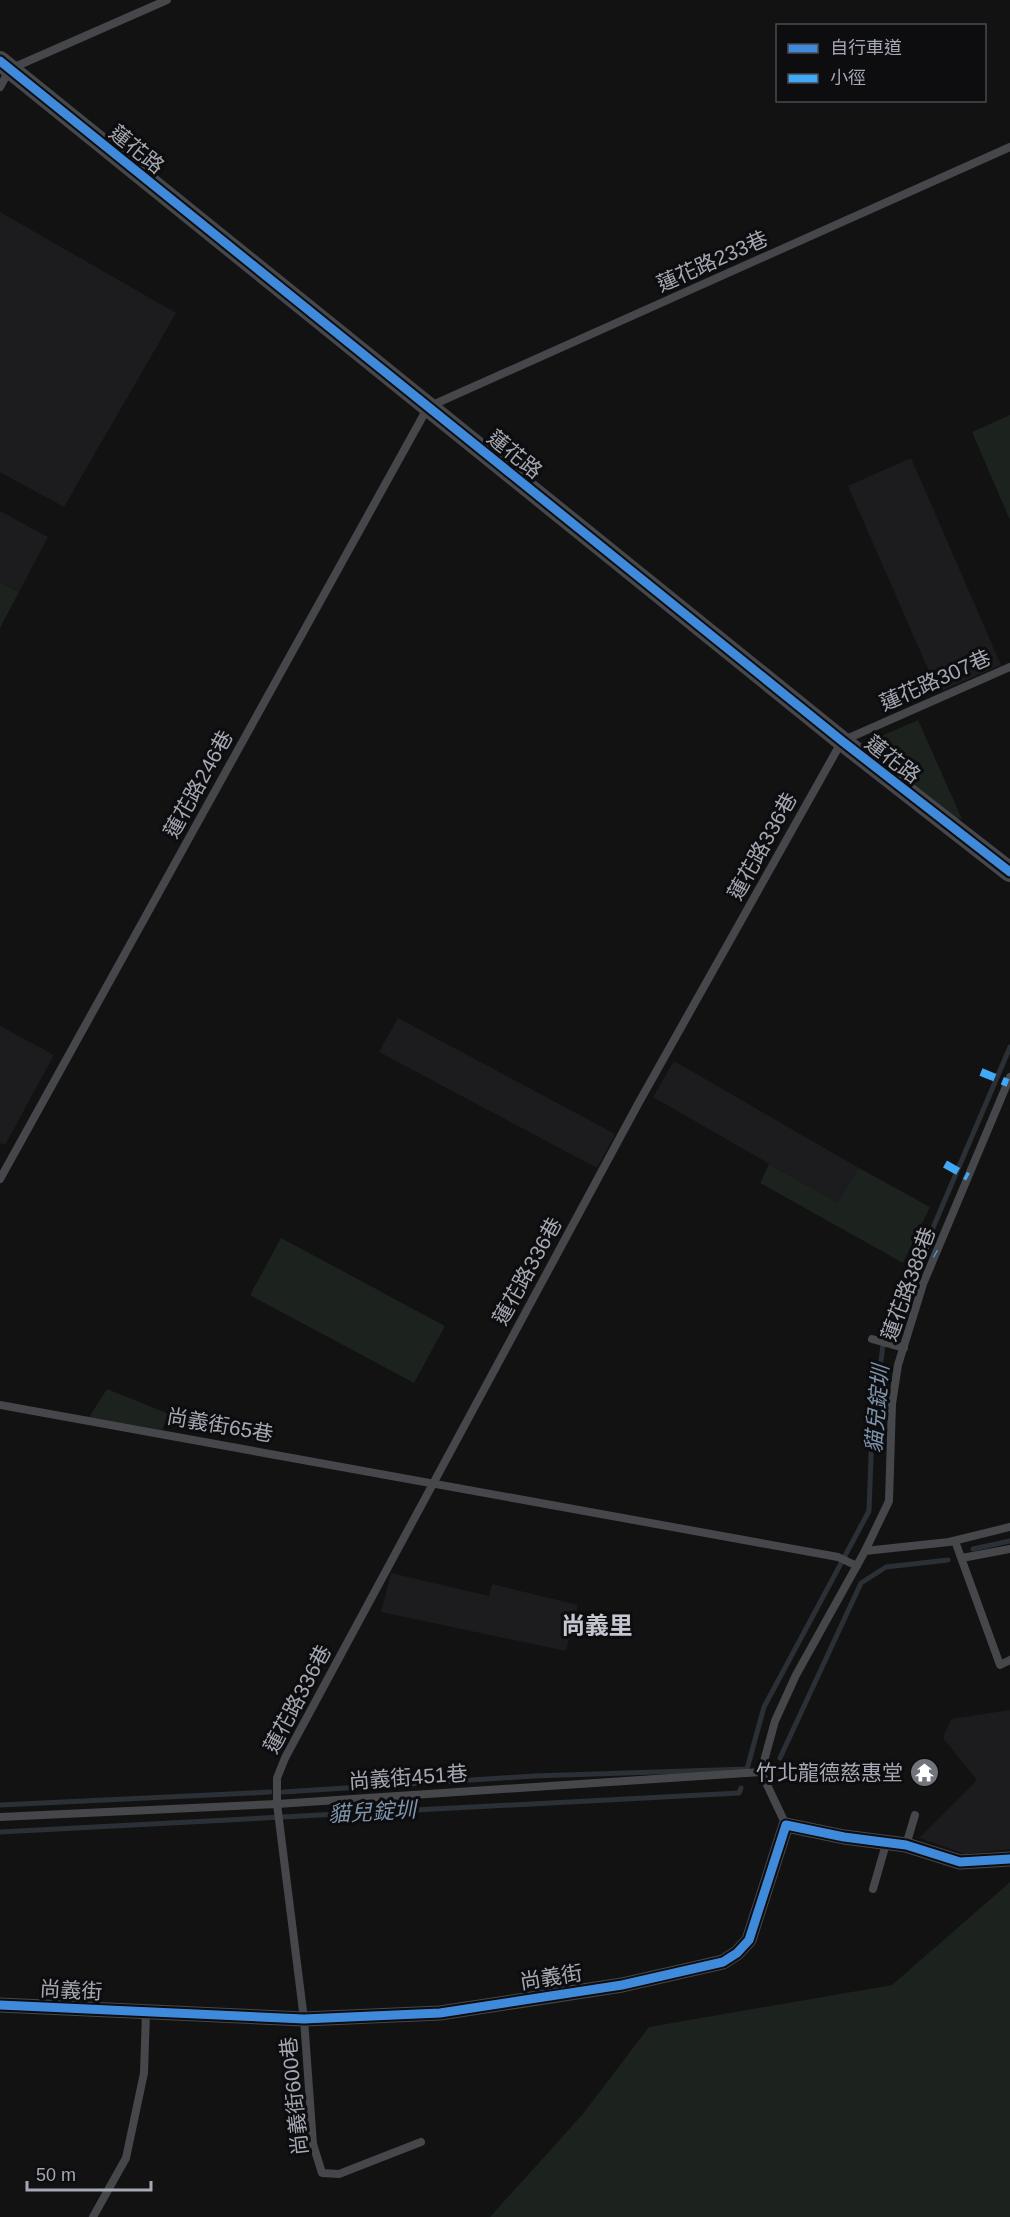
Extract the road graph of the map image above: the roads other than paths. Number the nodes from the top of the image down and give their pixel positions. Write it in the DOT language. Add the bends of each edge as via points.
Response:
graph roads {
  1 [pos="167,0"];
  2 [pos="5,65"];
  3 [pos="0,87"];
  4 [pos="1010,147"];
  5 [pos="428,407"];
  6 [pos="1010,667"];
  7 [pos="842,741"];
  8 [pos="1010,872"];
  9 [pos="1010,1077"];
  10 [pos="3,1168"];
  11 [pos="0,1179"];
  12 [pos="872,1340"];
  13 [pos="903,1348"];
  14 [pos="0,1405"];
  15 [pos="434,1481"];
  16 [pos="1010,1527"];
  17 [pos="955,1540"];
  18 [pos="1010,1549"];
  19 [pos="865,1551"];
  20 [pos="962,1558"];
  21 [pos="857,1566"];
  22 [pos="1010,1660"];
  23 [pos="761,1772"];
  24 [pos="277,1804"];
  25 [pos="915,1815"];
  26 [pos="0,1817"];
  27 [pos="786,1825"];
  28 [pos="886,1844"];
  29 [pos="906,1845"];
  30 [pos="1010,1859"];
  31 [pos="873,1889"];
  32 [pos="0,2004"];
  33 [pos="146,2012"];
  34 [pos="304,2019"];
  35 [pos="421,2142"];
  36 [pos="93,2217"];
  1 -- 2 [label="lane"];
  2 -- 3 [label="lane"];
  2 -- 5 [label="street, 蓮花路"];
  4 -- 5 [label="lane, 蓮花路233巷"];
  5 -- 7 [label="street, 蓮花路"];
  5 -- 10 [label="lane, 蓮花路246巷"];
  6 -- 7 [label="lane, 蓮花路307巷"];
  7 -- 8 [label="street, 蓮花路"];
  7 -- 15 [label="lane, 蓮花路336巷" via="638,1104"];
  9 -- 13 [label="lane, 蓮花路388巷" via="923,1284"];
  10 -- 11 [label="lane, 蓮花路246巷"];
  12 -- 13 [label="lane"];
  13 -- 19 [label="lane, 蓮花路388巷" via="892,1404 889,1502"];
  14 -- 15 [label="lane, 尚義街65巷"];
  15 -- 21 [label="lane, 尚義街65巷" via="838,1557"];
  15 -- 24 [label="lane, 蓮花路336巷" via="285,1758 277,1778"];
  16 -- 17 [label="lane"];
  17 -- 19 [label="lane"];
  17 -- 20 [label="lane"];
  18 -- 20 [label="lane"];
  19 -- 21 [label="lane, 蓮花路388巷"];
  20 -- 22 [label="lane" via="1000,1665"];
  21 -- 23 [label="lane, 蓮花路388巷" via="783,1703"];
  23 -- 24 [label="lane, 尚義街451巷"];
  23 -- 27 [label="lane"];
  24 -- 26 [label="lane, 尚義街451巷"];
  24 -- 34 [label="lane, 蓮花路336巷"];
  25 -- 29 [label="lane"];
  27 -- 28 [label="street"];
  27 -- 34 [label="street, 尚義街" via="749,1940 723,1962 622,1985 440,2013"];
  28 -- 29 [label="street"];
  28 -- 31 [label="lane"];
  29 -- 30 [label="street" via="960,1862"];
  32 -- 33 [label="street, 尚義街"];
  33 -- 34 [label="street, 尚義街"];
  33 -- 36 [label="lane" via="144,2073 126,2158"];
  34 -- 35 [label="lane, 尚義街600巷" via="313,2144 322,2173 339,2174"];
}
